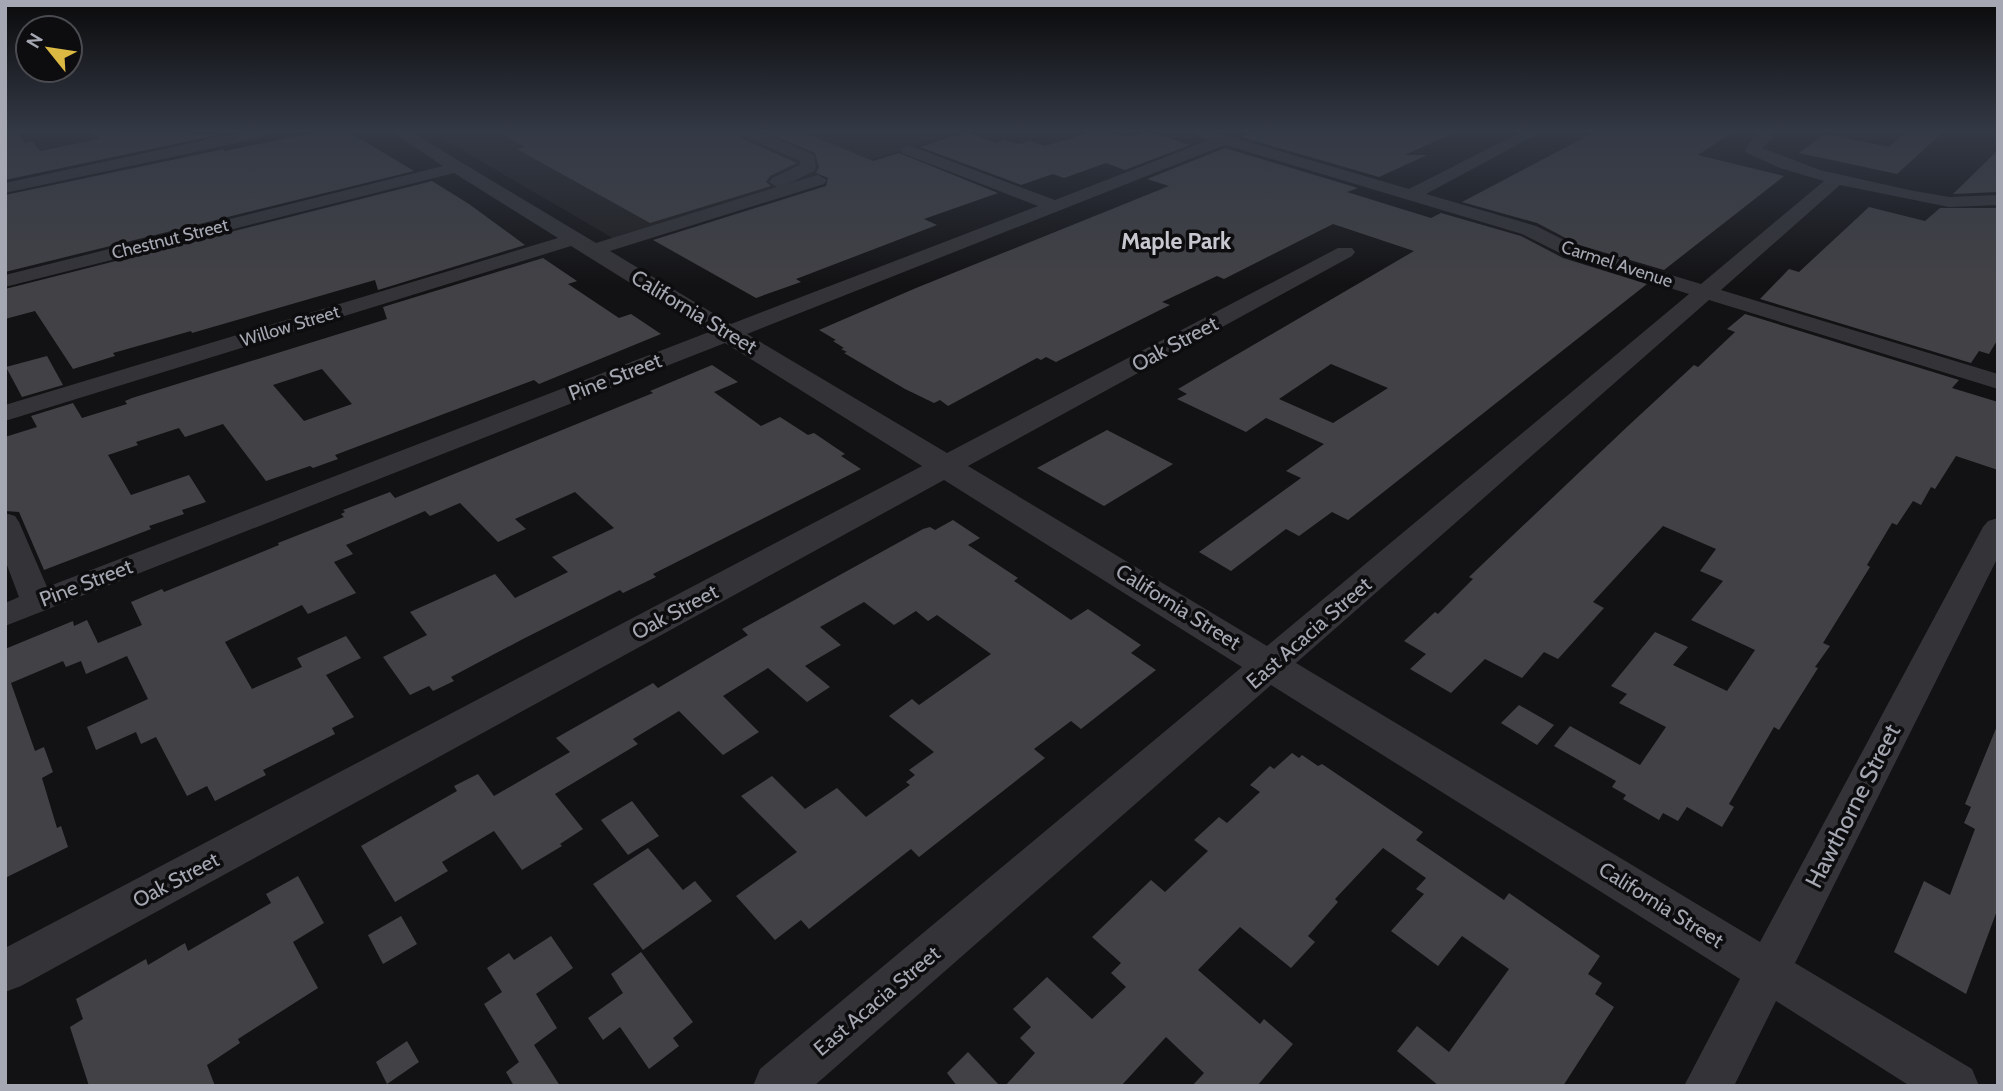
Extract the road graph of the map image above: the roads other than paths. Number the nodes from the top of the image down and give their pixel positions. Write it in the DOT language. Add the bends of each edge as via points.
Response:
graph roads {
  1 [pos="29,183"];
  2 [pos="394,183"];
  3 [pos="483,183"];
  4 [pos="776,183"];
  5 [pos="807,183"];
  6 [pos="994,183"];
  7 [pos="1114,183"];
  8 [pos="1369,183"];
  9 [pos="1434,183"];
  10 [pos="1832,183"];
  11 [pos="1861,183"];
  12 [pos="5,188"];
  13 [pos="1410,195"];
  14 [pos="726,196"];
  15 [pos="1998,200"];
  16 [pos="1055,206"];
  17 [pos="584,244"];
  18 [pos="1345,252"];
  19 [pos="5,281"];
  20 [pos="1707,293"];
  21 [pos="728,333"];
  22 [pos="1998,382"];
  23 [pos="5,413"];
  24 [pos="948,466"];
  25 [pos="5,522"];
  26 [pos="1998,527"];
  27 [pos="37,602"];
  28 [pos="5,615"];
  29 [pos="1272,665"];
  30 [pos="1768,970"];
  31 [pos="5,971"];
  32 [pos="778,1086"];
  33 [pos="1708,1086"];
  34 [pos="1955,1086"];
  1 -- 12 [label="street"];
  2 -- 19 [label="street, Chestnut Street"];
  3 -- 17 [label="street, California Street"];
  4 -- 14 [label="street"];
  5 -- 17 [label="street, Willow Street"];
  6 -- 16 [label="street"];
  7 -- 16 [label="street, Pine Street"];
  8 -- 13 [label="street, Carmel Avenue"];
  9 -- 13 [label="street"];
  10 -- 20 [label="street, East Acacia Street"];
  11 -- 15 [label="street" via="1947,201"];
  13 -- 20 [label="street, Carmel Avenue" via="1538,233 1562,248"];
  16 -- 21 [label="street, Pine Street"];
  17 -- 21 [label="street, California Street"];
  17 -- 23 [label="street, Willow Street"];
  18 -- 24 [label="street, Oak Street"];
  20 -- 22 [label="street, Carmel Avenue"];
  20 -- 29 [label="street, East Acacia Street"];
  21 -- 24 [label="street, California Street"];
  21 -- 27 [label="street, Pine Street"];
  24 -- 29 [label="street, California Street"];
  24 -- 31 [label="street, Oak Street"];
  25 -- 27 [label="street"];
  26 -- 30 [label="street, Hawthorne Street"];
  27 -- 28 [label="street, Pine Street"];
  29 -- 30 [label="street, California Street"];
  29 -- 32 [label="street, East Acacia Street"];
  30 -- 33 [label="street, Hawthorne Street"];
  30 -- 34 [label="street, California Street"];
}
